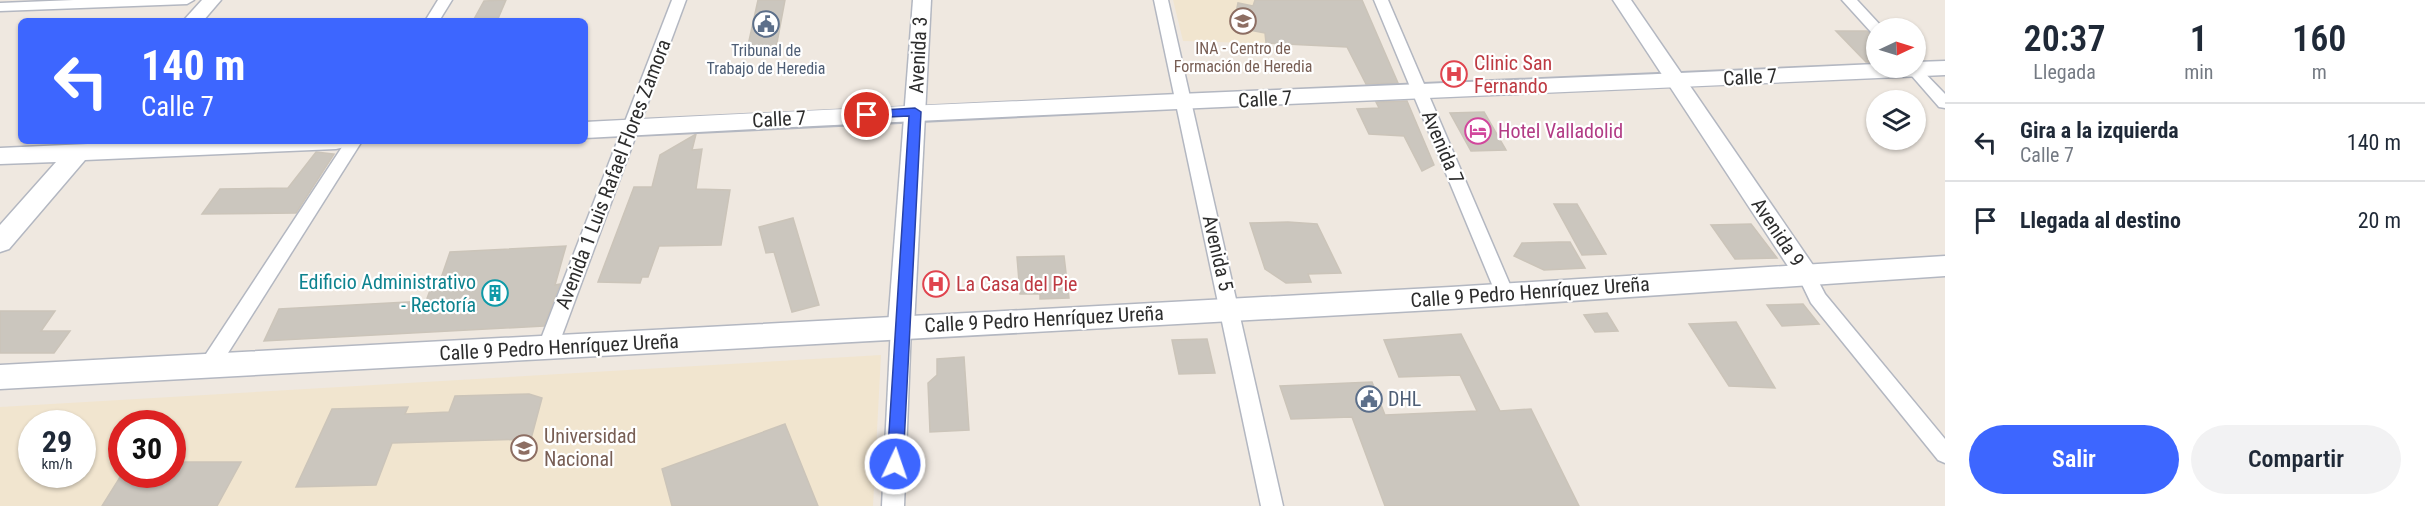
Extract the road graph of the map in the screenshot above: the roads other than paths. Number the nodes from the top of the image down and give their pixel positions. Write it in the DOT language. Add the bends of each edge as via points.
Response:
graph roads {
  1 [pos="188,0"];
  2 [pos="212,0"];
  3 [pos="445,0"];
  4 [pos="679,0"];
  5 [pos="922,0"];
  6 [pos="1161,0"];
  7 [pos="1381,0"];
  8 [pos="1622,0"];
  9 [pos="1849,0"];
  10 [pos="0,7"];
  11 [pos="197,18"];
  12 [pos="434,18"];
  13 [pos="1866,18"];
  14 [pos="1926,68"];
  15 [pos="1945,68"];
  16 [pos="1866,70"];
  17 [pos="1922,78"];
  18 [pos="1675,80"];
  19 [pos="1420,93"];
  20 [pos="1183,103"];
  21 [pos="1945,103"];
  22 [pos="915,112"];
  23 [pos="631,128"];
  24 [pos="588,130"];
  25 [pos="185,144"];
  26 [pos="352,144"];
  27 [pos="84,146"];
  28 [pos="0,156"];
  29 [pos="0,242"];
  30 [pos="1945,266"];
  31 [pos="1806,274"];
  32 [pos="1505,294"];
  33 [pos="1231,309"];
  34 [pos="901,326"];
  35 [pos="547,349"];
  36 [pos="209,366"];
  37 [pos="0,377"];
  38 [pos="1945,454"];
  39 [pos="893,506"];
  40 [pos="1272,506"];
  1 -- 10 [label="street"];
  2 -- 11 [label="street"];
  3 -- 12 [label="street"];
  4 -- 23 [label="street, Avenida 1 Luis Rafael Flores Zamora"];
  5 -- 22 [label="street, Avenida 3"];
  6 -- 20 [label="street, Avenida 5"];
  7 -- 19 [label="street, Avenida 7"];
  8 -- 18 [label="street, Avenida 9"];
  9 -- 13 [label="street"];
  14 -- 15 [label="main road, Calle 7"];
  16 -- 18 [label="main road, Calle 7"];
  17 -- 21 [label="street"];
  18 -- 19 [label="main road, Calle 7"];
  18 -- 31 [label="street, Avenida 9"];
  19 -- 20 [label="main road, Calle 7"];
  19 -- 32 [label="street, Avenida 7"];
  20 -- 22 [label="main road, Calle 7"];
  20 -- 33 [label="street, Avenida 5"];
  22 -- 23 [label="main road, Calle 7"];
  22 -- 34 [label="street, Avenida 3"];
  23 -- 24 [label="main road, Calle 7"];
  23 -- 35 [label="street, Avenida 1 Luis Rafael Flores Zamora"];
  25 -- 27 [label="main road"];
  26 -- 36 [label="street"];
  27 -- 28 [label="main road"];
  27 -- 29 [label="main road"];
  30 -- 31 [label="main road, Calle 9 Pedro Henríquez Ureña"];
  31 -- 32 [label="main road, Calle 9 Pedro Henríquez Ureña"];
  31 -- 38 [label="street, Avenida 9" via="1818,298"];
  32 -- 33 [label="main road, Calle 9 Pedro Henríquez Ureña"];
  33 -- 34 [label="main road, Calle 9 Pedro Henríquez Ureña"];
  33 -- 40 [label="street, Avenida 5"];
  34 -- 35 [label="main road, Calle 9 Pedro Henríquez Ureña"];
  34 -- 39 [label="street, Avenida 3"];
  35 -- 36 [label="main road, Calle 9 Pedro Henríquez Ureña"];
  36 -- 37 [label="main road, Calle 9 Pedro Henríquez Ureña"];
}
